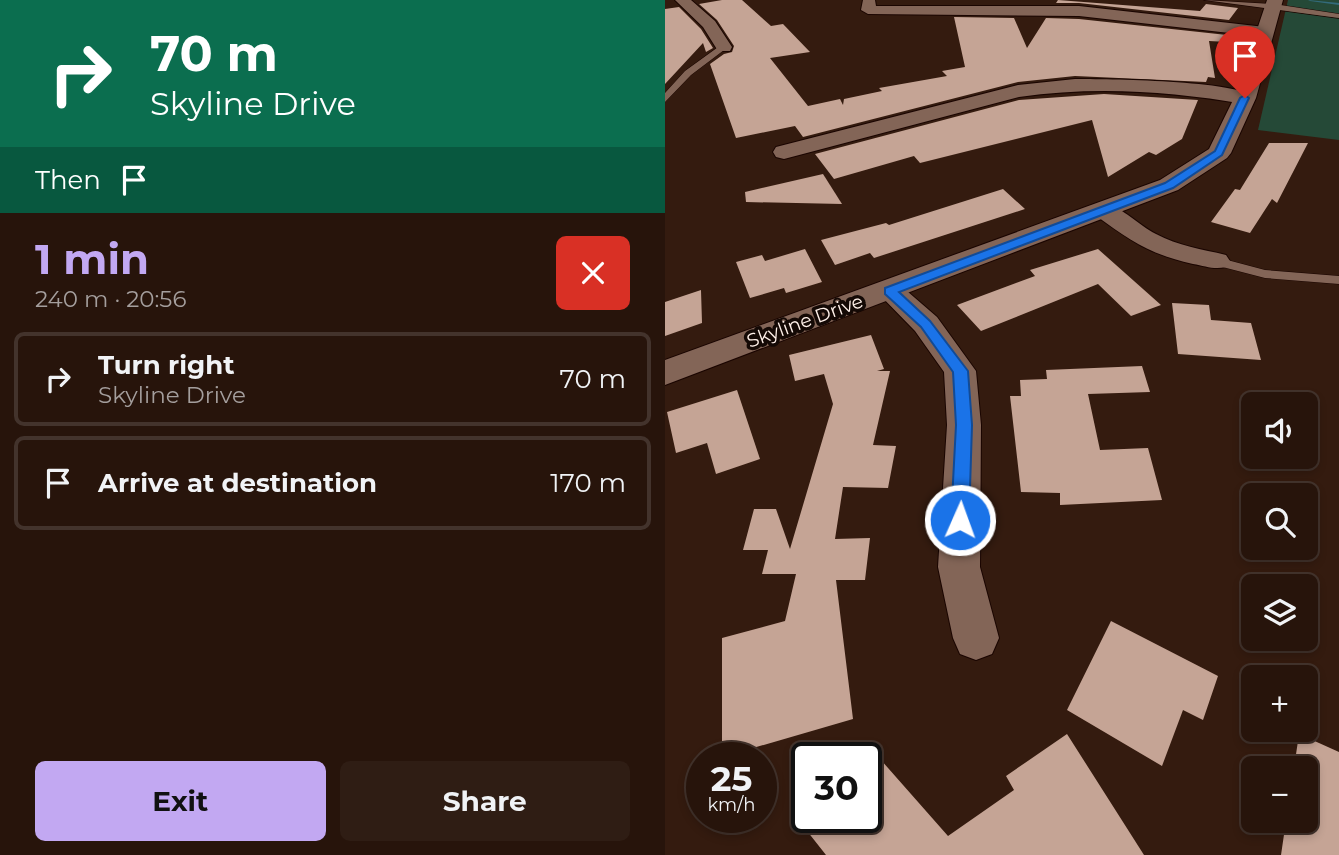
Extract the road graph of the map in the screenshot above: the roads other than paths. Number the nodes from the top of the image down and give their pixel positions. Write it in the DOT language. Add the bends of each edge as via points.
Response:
graph roads {
  1 [pos="682,0"];
  2 [pos="1207,0"];
  3 [pos="869,2"];
  4 [pos="1044,5"];
  5 [pos="1272,11"];
  6 [pos="1339,16"];
  7 [pos="724,47"];
  8 [pos="1245,98"];
  9 [pos="665,99"];
  10 [pos="784,152"];
  11 [pos="1104,210"];
  12 [pos="1216,261"];
  13 [pos="1339,280"];
  14 [pos="890,291"];
  15 [pos="665,373"];
  16 [pos="976,638"];
  1 -- 7 [label="street" via="709,24"];
  2 -- 5 [label="lane"];
  3 -- 4 [label="street" via="868,10"];
  4 -- 5 [label="street" via="1125,15"];
  5 -- 6 [label="lane"];
  5 -- 8 [label="street, Skyline Drive"];
  7 -- 9 [label="lane" via="688,73"];
  8 -- 10 [label="street" via="1106,82 1043,87"];
  8 -- 11 [label="street, Skyline Drive" via="1219,153 1169,185"];
  11 -- 12 [label="street" via="1168,250"];
  11 -- 14 [label="street, Skyline Drive"];
  12 -- 13 [label="lane" via="1265,274"];
  14 -- 15 [label="street, Skyline Drive"];
  14 -- 16 [label="street" via="926,324 960,371 964,425 958,567"];
}
